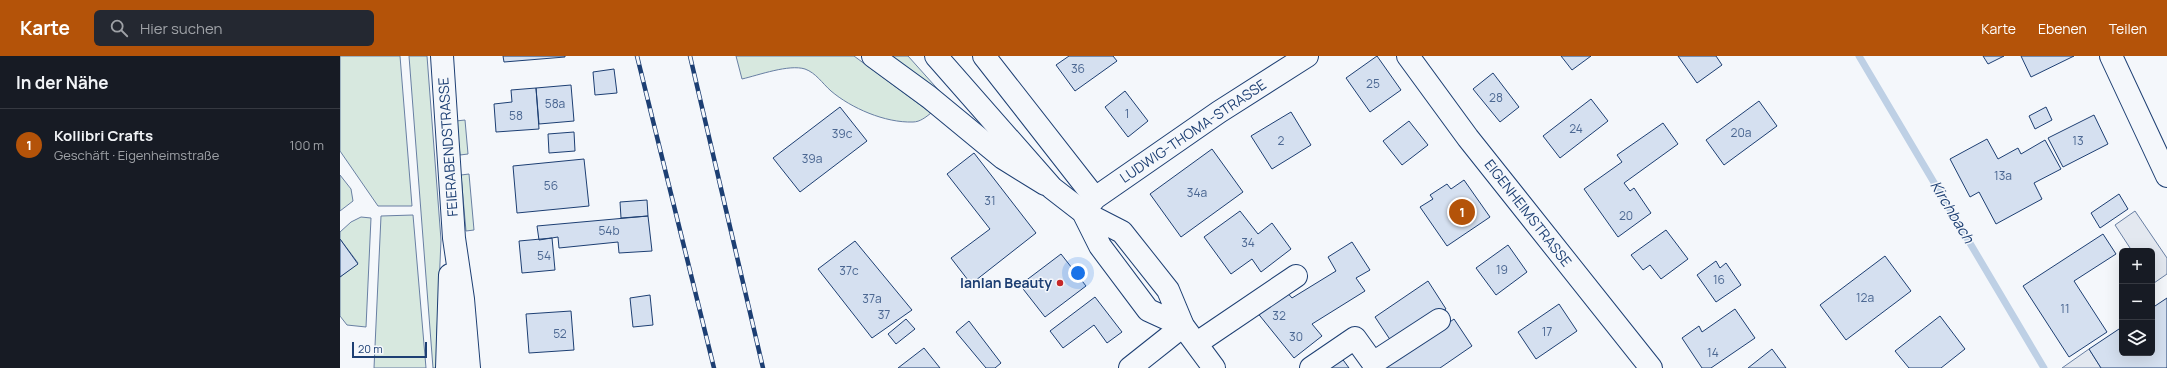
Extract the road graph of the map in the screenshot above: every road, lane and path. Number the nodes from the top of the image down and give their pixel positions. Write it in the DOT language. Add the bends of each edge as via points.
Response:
graph roads {
  1 [pos="442,56"];
  2 [pos="873,56"];
  3 [pos="936,56"];
  4 [pos="984,56"];
  5 [pos="1307,56"];
  6 [pos="1408,56"];
  7 [pos="2111,56"];
  8 [pos="2167,176"];
  9 [pos="1052,188"];
  10 [pos="1089,205"];
  11 [pos="454,238"];
  12 [pos="1296,276"];
  13 [pos="1439,320"];
  14 [pos="1183,326"];
  15 [pos="1197,343"];
  16 [pos="447,368"];
  17 [pos="469,368"];
  18 [pos="1130,368"];
  19 [pos="1214,368"];
  20 [pos="1311,368"];
  21 [pos="1651,368"];
  1 -- 11 [label="main road, FEIERABENDSTRASSE"];
  2 -- 9 [label="main road" via="929,97 1003,158"];
  3 -- 9 [label="main road"];
  4 -- 10 [label="main road"];
  5 -- 10 [label="main road, LUDWIG-THOMA-STRASSE" via="1220,112"];
  6 -- 21 [label="main road, EIGENHEIMSTRASSE" via="1468,138"];
  7 -- 8 [label="main road"];
  9 -- 10 [label="main road"];
  10 -- 14 [label="main road" via="1122,232 1168,290"];
  10 -- 14 [label="main road" via="1100,246 1148,310"];
  11 -- 16 [label="main road, FEIERABENDSTRASSE" via="449,283"];
  11 -- 17 [label="main road, FEIERABENDSTRASSE"];
  12 -- 15 [label="main road"];
  13 -- 20 [label="main road" via="1373,363 1356,338"];
  14 -- 15 [label="main road"];
  14 -- 18 [label="main road"];
  15 -- 19 [label="main road"];
}
